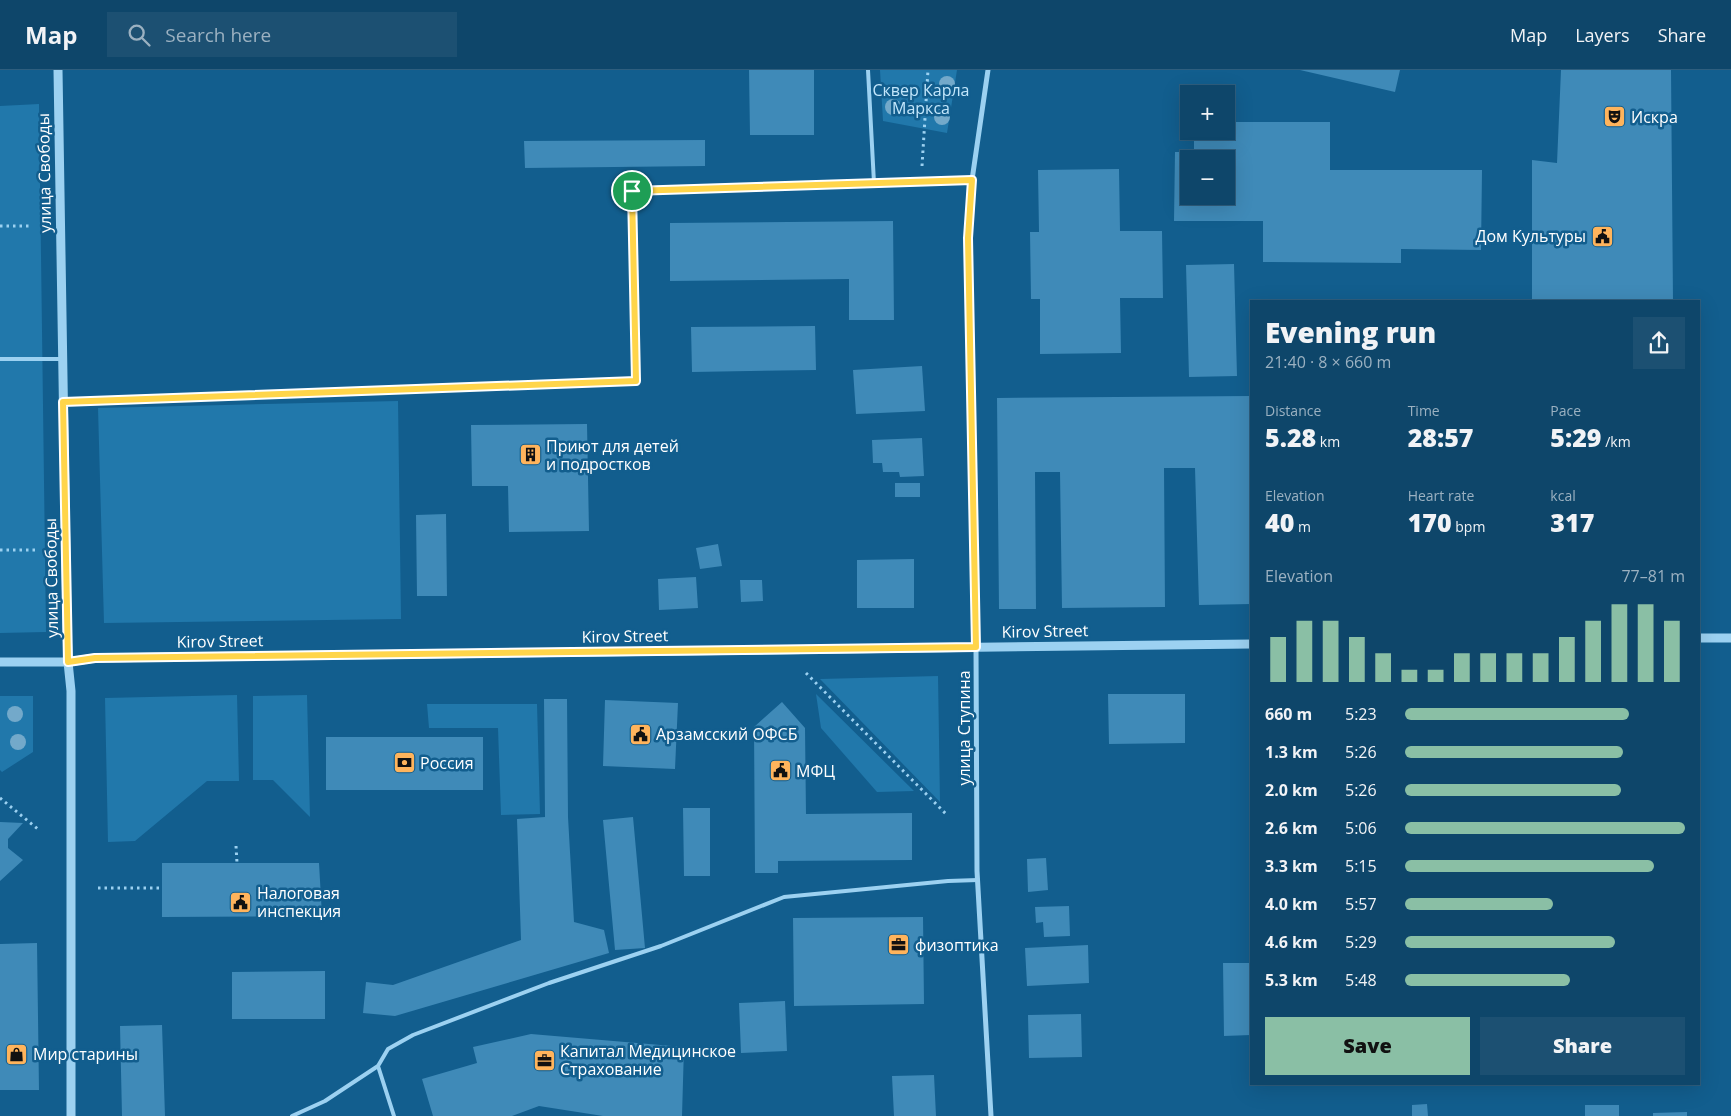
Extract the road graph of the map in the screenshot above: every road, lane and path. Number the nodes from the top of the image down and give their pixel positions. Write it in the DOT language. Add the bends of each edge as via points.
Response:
graph roads {
  1 [pos="58,70"];
  2 [pos="868,70"];
  3 [pos="928,70"];
  4 [pos="988,70"];
  5 [pos="972,180"];
  6 [pos="921,182"];
  7 [pos="874,183"];
  8 [pos="0,226"];
  9 [pos="30,226"];
  10 [pos="0,359"];
  11 [pos="62,359"];
  12 [pos="63,402"];
  13 [pos="0,550"];
  14 [pos="35,550"];
  15 [pos="1700,638"];
  16 [pos="1731,638"];
  17 [pos="1250,644"];
  18 [pos="976,647"];
  19 [pos="0,662"];
  20 [pos="68,662"];
  21 [pos="806,672"];
  22 [pos="0,798"];
  23 [pos="946,814"];
  24 [pos="39,830"];
  25 [pos="236,846"];
  26 [pos="237,863"];
  27 [pos="978,880"];
  28 [pos="98,888"];
  29 [pos="162,888"];
  30 [pos="378,1066"];
  31 [pos="71,1116"];
  32 [pos="292,1116"];
  33 [pos="394,1116"];
  34 [pos="991,1116"];
  1 -- 11 [label="street, улица Свободы"];
  2 -- 7 [label="lane"];
  3 -- 6 [label="path"];
  4 -- 5 [label="street, улица Ступина"];
  5 -- 6 [label="lane"];
  5 -- 18 [label="street, улица Ступина" via="968,238"];
  6 -- 7 [label="lane"];
  7 -- 12 [label="lane" via="632,191 636,381"];
  8 -- 9 [label="path"];
  10 -- 11 [label="lane"];
  11 -- 12 [label="street, улица Свободы"];
  12 -- 20 [label="street, улица Свободы"];
  13 -- 14 [label="path"];
  15 -- 16 [label="street"];
  17 -- 18 [label="street, Kirov Street"];
  18 -- 20 [label="street, Kirov Street" via="95,658"];
  18 -- 27 [label="street, улица Ступина"];
  19 -- 20 [label="street, Kirov Street"];
  20 -- 31 [label="street, улица Свободы" via="71,691"];
  21 -- 23 [label="path"];
  22 -- 24 [label="path"];
  25 -- 26 [label="path"];
  27 -- 30 [label="lane" via="784,897 661,946 549,983 413,1034 388,1050"];
  27 -- 34 [label="street, улица Ступина"];
  28 -- 29 [label="path"];
  30 -- 32 [label="lane" via="325,1100"];
  30 -- 33 [label="lane"];
}
